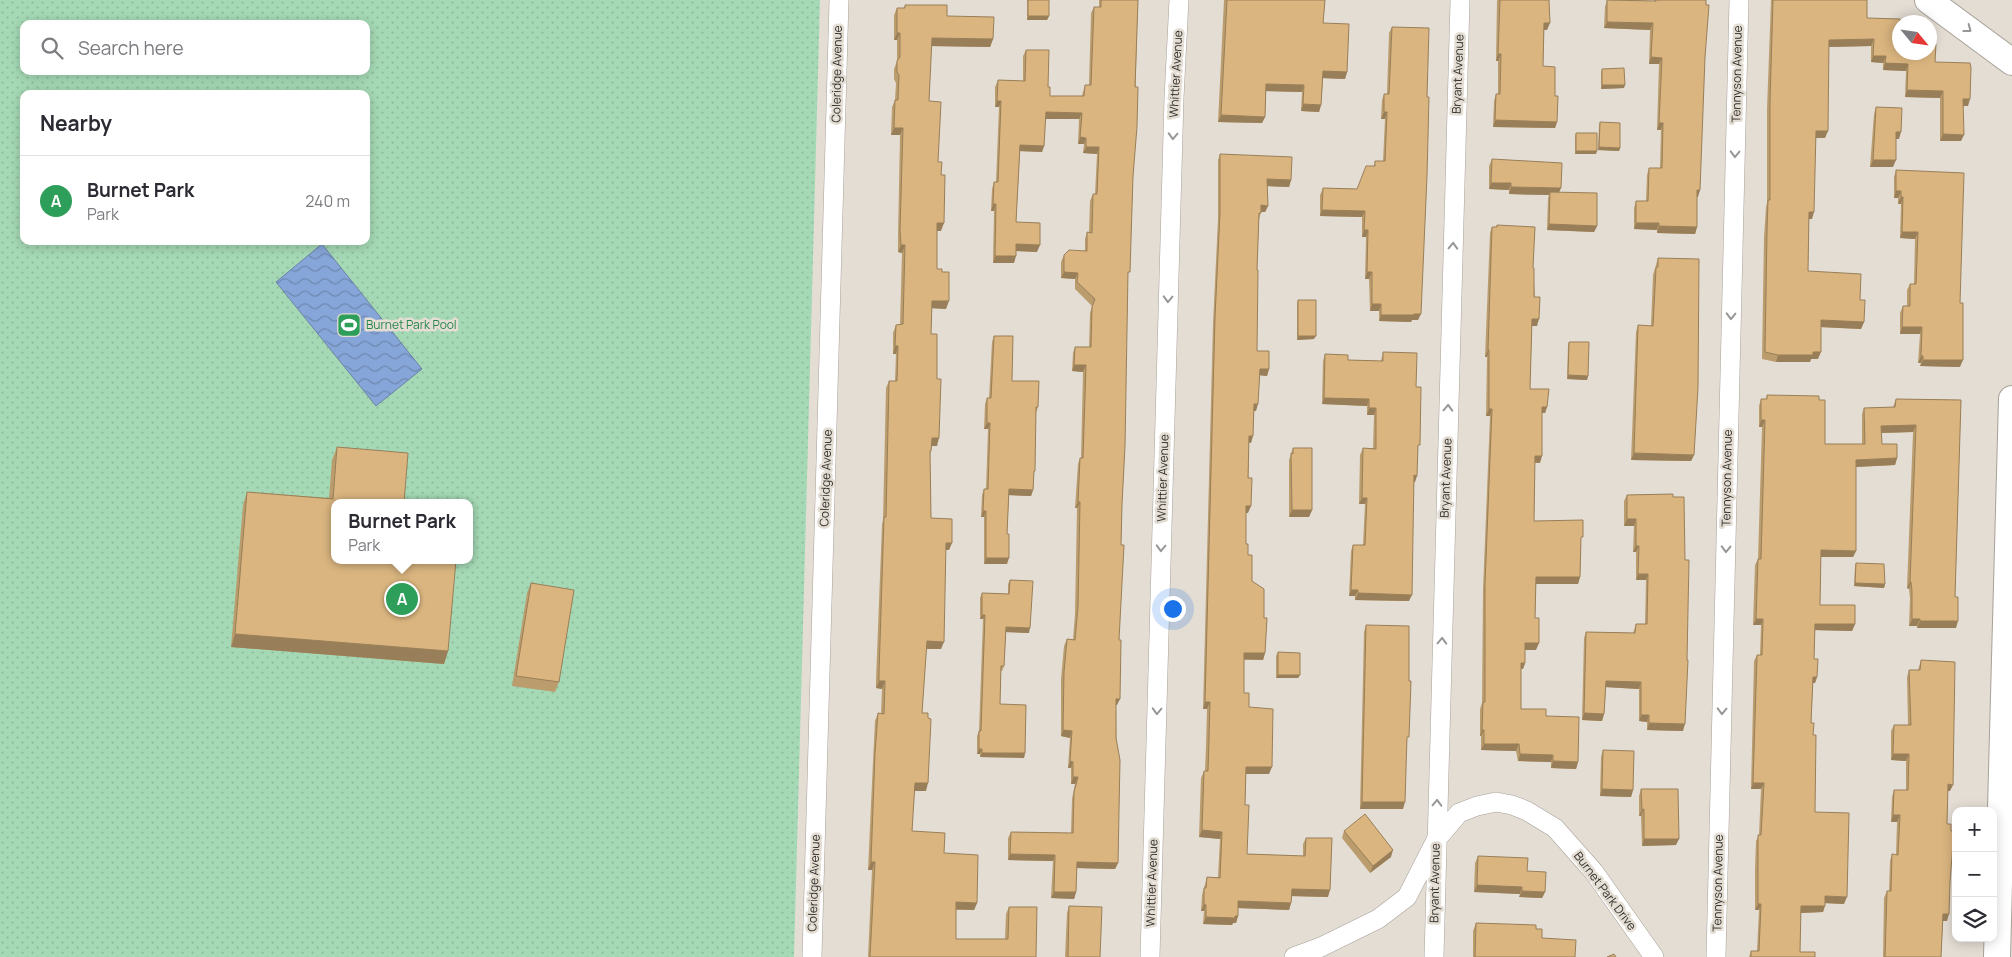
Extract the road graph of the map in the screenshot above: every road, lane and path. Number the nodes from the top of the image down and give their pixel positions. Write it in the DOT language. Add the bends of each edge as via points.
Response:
graph roads {
  1 [pos="839,0"];
  2 [pos="1179,0"];
  3 [pos="1460,0"];
  4 [pos="1739,0"];
  5 [pos="1928,0"];
  6 [pos="2012,62"];
  7 [pos="2012,399"];
  8 [pos="2010,586"];
  9 [pos="1436,840"];
  10 [pos="812,957"];
  11 [pos="1150,957"];
  12 [pos="1294,957"];
  13 [pos="1434,957"];
  14 [pos="1654,957"];
  15 [pos="1716,957"];
  16 [pos="1997,957"];
  1 -- 10 [label="street, Coleridge Avenue"];
  2 -- 11 [label="street, Whittier Avenue, one-way"];
  9 -- 3 [label="street, Bryant Avenue, one-way"];
  4 -- 15 [label="street, Tennyson Avenue, one-way"];
  5 -- 6 [label="street, one-way"];
  7 -- 8 [label="street"];
  8 -- 16 [label="street"];
  9 -- 12 [label="street, Burnet Park Drive" via="1407,897 1378,919"];
  9 -- 13 [label="street, Bryant Avenue"];
  9 -- 14 [label="street, Burnet Park Drive" via="1459,813 1477,806 1496,802 1527,810 1555,828 1594,872"];
}
